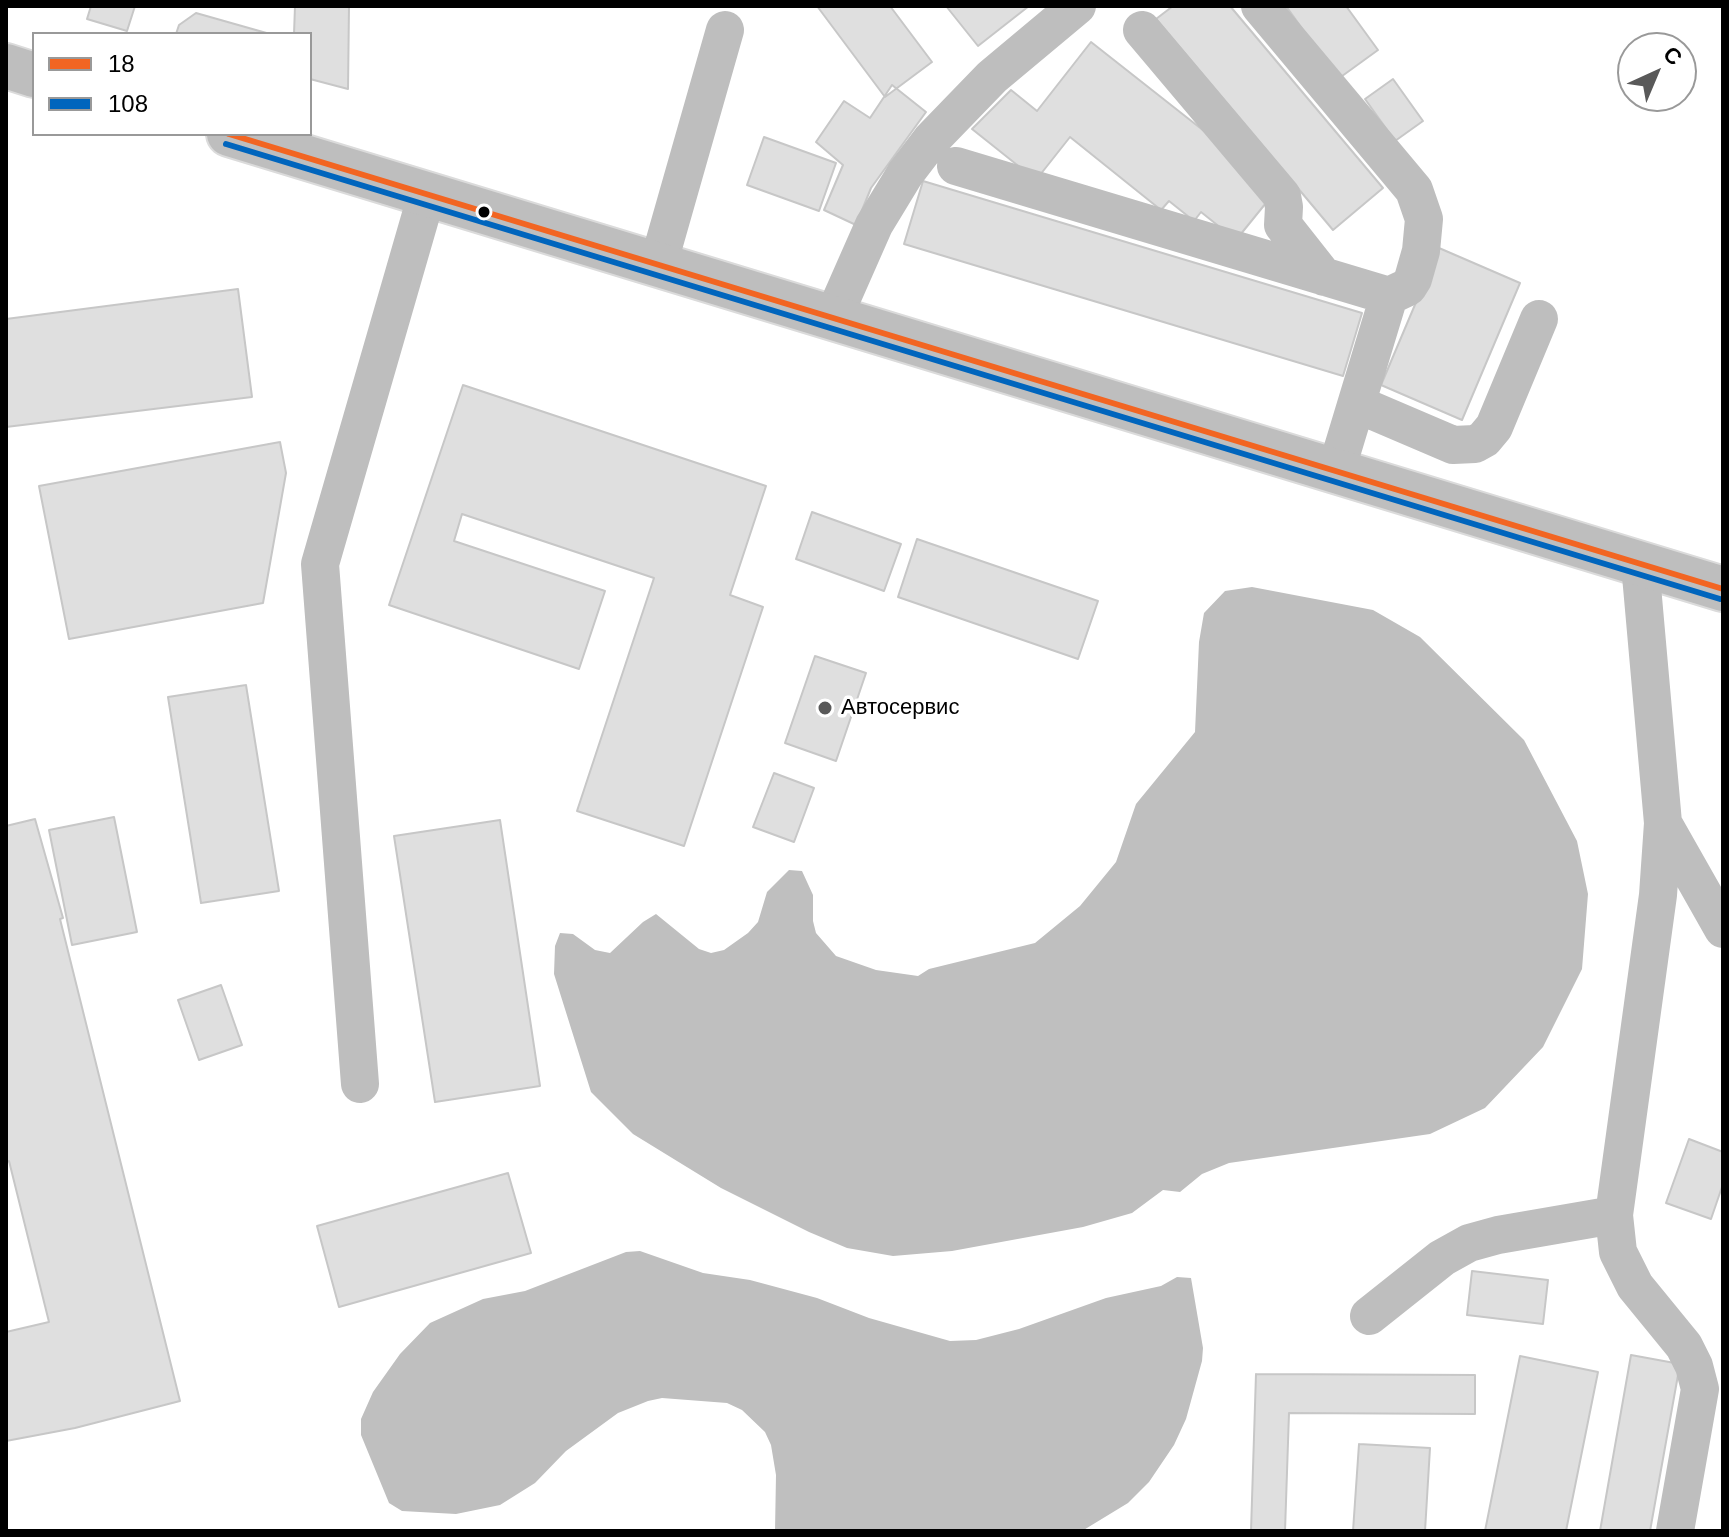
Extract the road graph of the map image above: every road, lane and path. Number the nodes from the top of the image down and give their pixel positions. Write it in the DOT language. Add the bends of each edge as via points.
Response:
graph roads {
  1 [pos="1077,6"];
  2 [pos="1260,6"];
  3 [pos="725,30"];
  4 [pos="1142,30"];
  5 [pos="6,66"];
  6 [pos="32,74"];
  7 [pos="236,136"];
  8 [pos="956,166"];
  9 [pos="427,194"];
  10 [pos="658,265"];
  11 [pos="1324,277"];
  12 [pos="1389,296"];
  13 [pos="833,318"];
  14 [pos="1539,319"];
  15 [pos="1357,404"];
  16 [pos="1336,471"];
  17 [pos="1640,564"];
  18 [pos="1723,589"];
  19 [pos="1663,823"];
  20 [pos="1723,929"];
  21 [pos="360,1084"];
  22 [pos="1614,1215"];
  23 [pos="1369,1316"];
  24 [pos="1675,1531"];
  1 -- 13 [label="lane" via="992,77 922,151 874,225"];
  2 -- 12 [label="lane" via="1414,190 1424,219 1421,251 1408,287"];
  3 -- 10 [label="lane"];
  4 -- 11 [label="lane" via="1282,196 1283,225"];
  5 -- 6 [label="main road"];
  7 -- 9 [label="main road"];
  8 -- 11 [label="lane"];
  9 -- 10 [label="main road"];
  9 -- 21 [label="lane" via="320,564"];
  10 -- 13 [label="main road"];
  11 -- 12 [label="lane"];
  12 -- 15 [label="lane"];
  13 -- 16 [label="main road"];
  14 -- 15 [label="lane" via="1494,427 1475,444 1453,445"];
  15 -- 16 [label="lane"];
  16 -- 17 [label="main road"];
  17 -- 18 [label="main road"];
  17 -- 19 [label="lane"];
  19 -- 20 [label="lane"];
  19 -- 22 [label="lane"];
  22 -- 23 [label="lane" via="1469,1243"];
  22 -- 24 [label="lane" via="1618,1252 1635,1286 1684,1346 1700,1389"];
}
